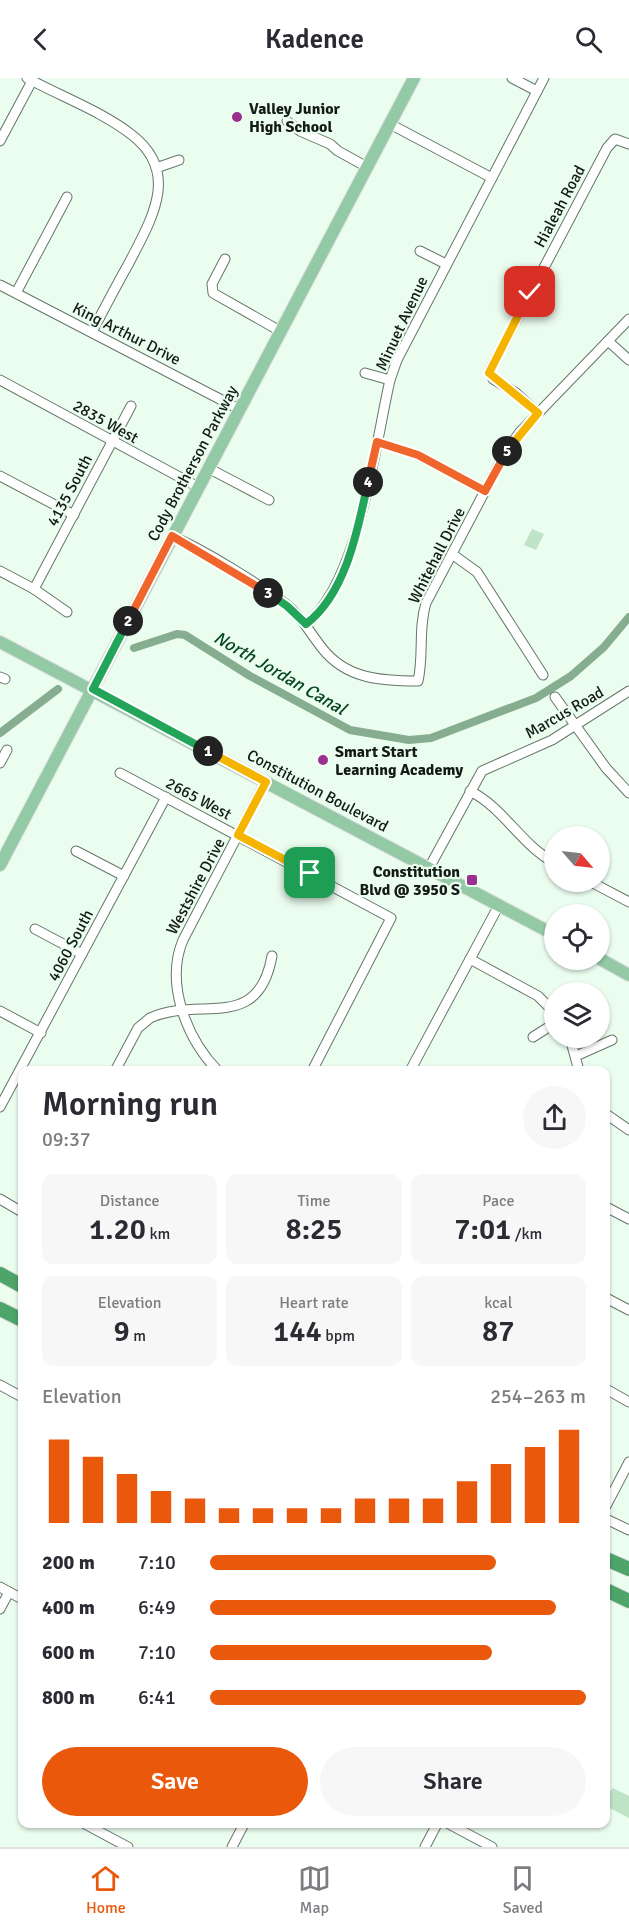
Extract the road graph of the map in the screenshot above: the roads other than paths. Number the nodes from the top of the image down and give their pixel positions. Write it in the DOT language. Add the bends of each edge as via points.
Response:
graph roads {
  1 [pos="414,78"];
  2 [pos="512,78"];
  3 [pos="544,78"];
  4 [pos="29,80"];
  5 [pos="537,91"];
  6 [pos="287,121"];
  7 [pos="390,124"];
  8 [pos="0,141"];
  9 [pos="629,144"];
  10 [pos="179,160"];
  11 [pos="367,167"];
  12 [pos="156,168"];
  13 [pos="492,178"];
  14 [pos="67,197"];
  15 [pos="420,250"];
  16 [pos="225,259"];
  17 [pos="446,264"];
  18 [pos="0,285"];
  19 [pos="16,293"];
  20 [pos="629,319"];
  21 [pos="280,331"];
  22 [pos="92,332"];
  23 [pos="608,341"];
  24 [pos="629,360"];
  25 [pos="365,373"];
  26 [pos="0,380"];
  27 [pos="390,380"];
  28 [pos="131,406"];
  29 [pos="239,409"];
  30 [pos="538,413"];
  31 [pos="112,441"];
  32 [pos="377,442"];
  33 [pos="208,468"];
  34 [pos="0,476"];
  35 [pos="198,487"];
  36 [pos="485,491"];
  37 [pos="269,500"];
  38 [pos="74,515"];
  39 [pos="172,536"];
  40 [pos="452,554"];
  41 [pos="0,571"];
  42 [pos="34,589"];
  43 [pos="67,612"];
  44 [pos="306,624"];
  45 [pos="0,642"];
  46 [pos="543,675"];
  47 [pos="93,689"];
  48 [pos="629,691"];
  49 [pos="555,697"];
  50 [pos="575,726"];
  51 [pos="7,750"];
  52 [pos="0,764"];
  53 [pos="120,773"];
  54 [pos="266,782"];
  55 [pos="470,791"];
  56 [pos="629,793"];
  57 [pos="166,797"];
  58 [pos="238,835"];
  59 [pos="76,851"];
  60 [pos="544,856"];
  61 [pos="0,865"];
  62 [pos="429,868"];
  63 [pos="124,876"];
  64 [pos="610,892"];
  65 [pos="629,902"];
  66 [pos="499,905"];
  67 [pos="35,929"];
  68 [pos="544,929"];
  69 [pos="82,954"];
  70 [pos="272,956"];
  71 [pos="470,959"];
  72 [pos="610,965"];
  73 [pos="629,975"];
  74 [pos="544,1002"];
  75 [pos="0,1011"];
  76 [pos="184,1012"];
  77 [pos="544,1030"];
  78 [pos="41,1033"];
  79 [pos="533,1036"];
  80 [pos="612,1040"];
  81 [pos="573,1048"];
  82 [pos="576,1056"];
  83 [pos="23,1066"];
  84 [pos="118,1066"];
  85 [pos="214,1066"];
  86 [pos="315,1066"];
  87 [pos="413,1066"];
  88 [pos="578,1066"];
  89 [pos="18,1075"];
  90 [pos="0,1107"];
  91 [pos="610,1117"];
  92 [pos="629,1130"];
  93 [pos="0,1199"];
  94 [pos="610,1209"];
  95 [pos="18,1210"];
  96 [pos="629,1219"];
  97 [pos="0,1274"];
  98 [pos="18,1284"];
  99 [pos="610,1300"];
  100 [pos="0,1309"];
  101 [pos="629,1311"];
  102 [pos="18,1318"];
  103 [pos="1,1386"];
  104 [pos="610,1391"];
  105 [pos="18,1395"];
  106 [pos="629,1402"];
  107 [pos="629,1462"];
  108 [pos="610,1498"];
  109 [pos="610,1520"];
  110 [pos="629,1530"];
  111 [pos="610,1561"];
  112 [pos="629,1569"];
  113 [pos="0,1587"];
  114 [pos="9,1592"];
  115 [pos="610,1592"];
  116 [pos="18,1597"];
  117 [pos="629,1601"];
  118 [pos="0,1609"];
  119 [pos="92,1828"];
  120 [pos="242,1828"];
  121 [pos="435,1828"];
  122 [pos="456,1828"];
  123 [pos="128,1847"];
  124 [pos="232,1847"];
  125 [pos="425,1847"];
  126 [pos="492,1847"];
  1 -- 7 [label="main road, Cody Brotherson Parkway"];
  2 -- 5 [label="street"];
  3 -- 5 [label="street, Minuet Avenue"];
  4 -- 8 [label="street"];
  4 -- 12 [label="street" via="128,132 144,146"];
  5 -- 13 [label="street, Minuet Avenue"];
  6 -- 11 [label="street"];
  7 -- 11 [label="main road, Cody Brotherson Parkway"];
  7 -- 13 [label="street"];
  9 -- 30 [label="street, Hialeah Road" via="615,139 606,148 489,373"];
  10 -- 12 [label="street"];
  11 -- 21 [label="main road, Cody Brotherson Parkway"];
  12 -- 22 [label="street" via="159,192 154,214"];
  13 -- 17 [label="street, Minuet Avenue"];
  14 -- 19 [label="street"];
  15 -- 17 [label="street"];
  16 -- 21 [label="street" via="213,281 213,293"];
  17 -- 27 [label="street, Minuet Avenue"];
  18 -- 19 [label="street, King Arthur Drive"];
  19 -- 22 [label="street, King Arthur Drive"];
  20 -- 23 [label="street, Whitehall Drive"];
  21 -- 29 [label="main road, Cody Brotherson Parkway"];
  22 -- 29 [label="street, King Arthur Drive"];
  23 -- 24 [label="street"];
  23 -- 30 [label="street, Whitehall Drive"];
  25 -- 27 [label="street"];
  26 -- 31 [label="street, 2835 West"];
  27 -- 32 [label="street, Minuet Avenue"];
  28 -- 31 [label="street, 4135 South"];
  29 -- 33 [label="main road, Cody Brotherson Parkway"];
  30 -- 36 [label="street, Whitehall Drive" via="510,444"];
  31 -- 35 [label="street, 2835 West"];
  31 -- 38 [label="street, 4135 South"];
  32 -- 36 [label="street" via="418,455"];
  32 -- 44 [label="street, Minuet Avenue" via="354,545 323,608"];
  33 -- 35 [label="main road, Cody Brotherson Parkway"];
  33 -- 37 [label="street"];
  34 -- 38 [label="street"];
  35 -- 39 [label="main road, Cody Brotherson Parkway"];
  36 -- 40 [label="street, Whitehall Drive"];
  38 -- 42 [label="street, 4135 South"];
  39 -- 44 [label="street" via="279,600"];
  39 -- 47 [label="main road, Cody Brotherson Parkway"];
  40 -- 44 [label="street, Whitehall Drive" via="423,611 418,681 375,680 348,671 327,654"];
  40 -- 46 [label="street" via="477,572"];
  41 -- 42 [label="street"];
  42 -- 43 [label="street"];
  45 -- 47 [label="main road, Constitution Boulevard"];
  47 -- 54 [label="main road, Constitution Boulevard"];
  47 -- 61 [label="main road, Cody Brotherson Parkway"];
  48 -- 50 [label="street, Marcus Road"];
  49 -- 50 [label="street"];
  50 -- 55 [label="street, Marcus Road" via="486,769"];
  50 -- 56 [label="street"];
  51 -- 52 [label="street"];
  53 -- 57 [label="street, 2665 West"];
  54 -- 58 [label="street, Westshire Drive"];
  54 -- 62 [label="main road, Constitution Boulevard"];
  55 -- 60 [label="street" via="493,804"];
  55 -- 62 [label="street, Marcus Road"];
  57 -- 58 [label="street, 2665 West"];
  57 -- 63 [label="street, 4060 South"];
  58 -- 76 [label="street, Westshire Drive" via="178,950 174,980"];
  58 -- 86 [label="street, 2665 West" via="391,918"];
  59 -- 63 [label="street"];
  62 -- 66 [label="main road, Constitution Boulevard"];
  63 -- 69 [label="street, 4060 South"];
  64 -- 65 [label="street"];
  66 -- 68 [label="main road, Constitution Boulevard"];
  66 -- 71 [label="street"];
  67 -- 69 [label="street"];
  69 -- 78 [label="street, 4060 South"];
  70 -- 76 [label="street" via="262,986 246,1003"];
  71 -- 74 [label="street"];
  71 -- 87 [label="street"];
  72 -- 73 [label="main road"];
  75 -- 78 [label="street"];
  76 -- 84 [label="street" via="156,1015 144,1022"];
  76 -- 85 [label="street, Westshire Drive" via="199,1046"];
  77 -- 79 [label="street"];
  78 -- 83 [label="street, 4060 South"];
  80 -- 82 [label="street"];
  81 -- 82 [label="street"];
  82 -- 88 [label="street"];
  89 -- 90 [label="street, 4060 South"];
  91 -- 92 [label="street"];
  93 -- 95 [label="street"];
  94 -- 96 [label="street"];
  97 -- 98 [label="highway"];
  99 -- 101 [label="street"];
  100 -- 102 [label="highway"];
  103 -- 105 [label="street"];
  104 -- 106 [label="street"];
  107 -- 108 [label="street"];
  109 -- 110 [label="street"];
  111 -- 112 [label="highway"];
  113 -- 114 [label="street"];
  114 -- 116 [label="street"];
  114 -- 118 [label="street"];
  115 -- 117 [label="highway"];
  119 -- 123 [label="street"];
  120 -- 124 [label="street"];
  121 -- 125 [label="street"];
  122 -- 126 [label="street"];
}
